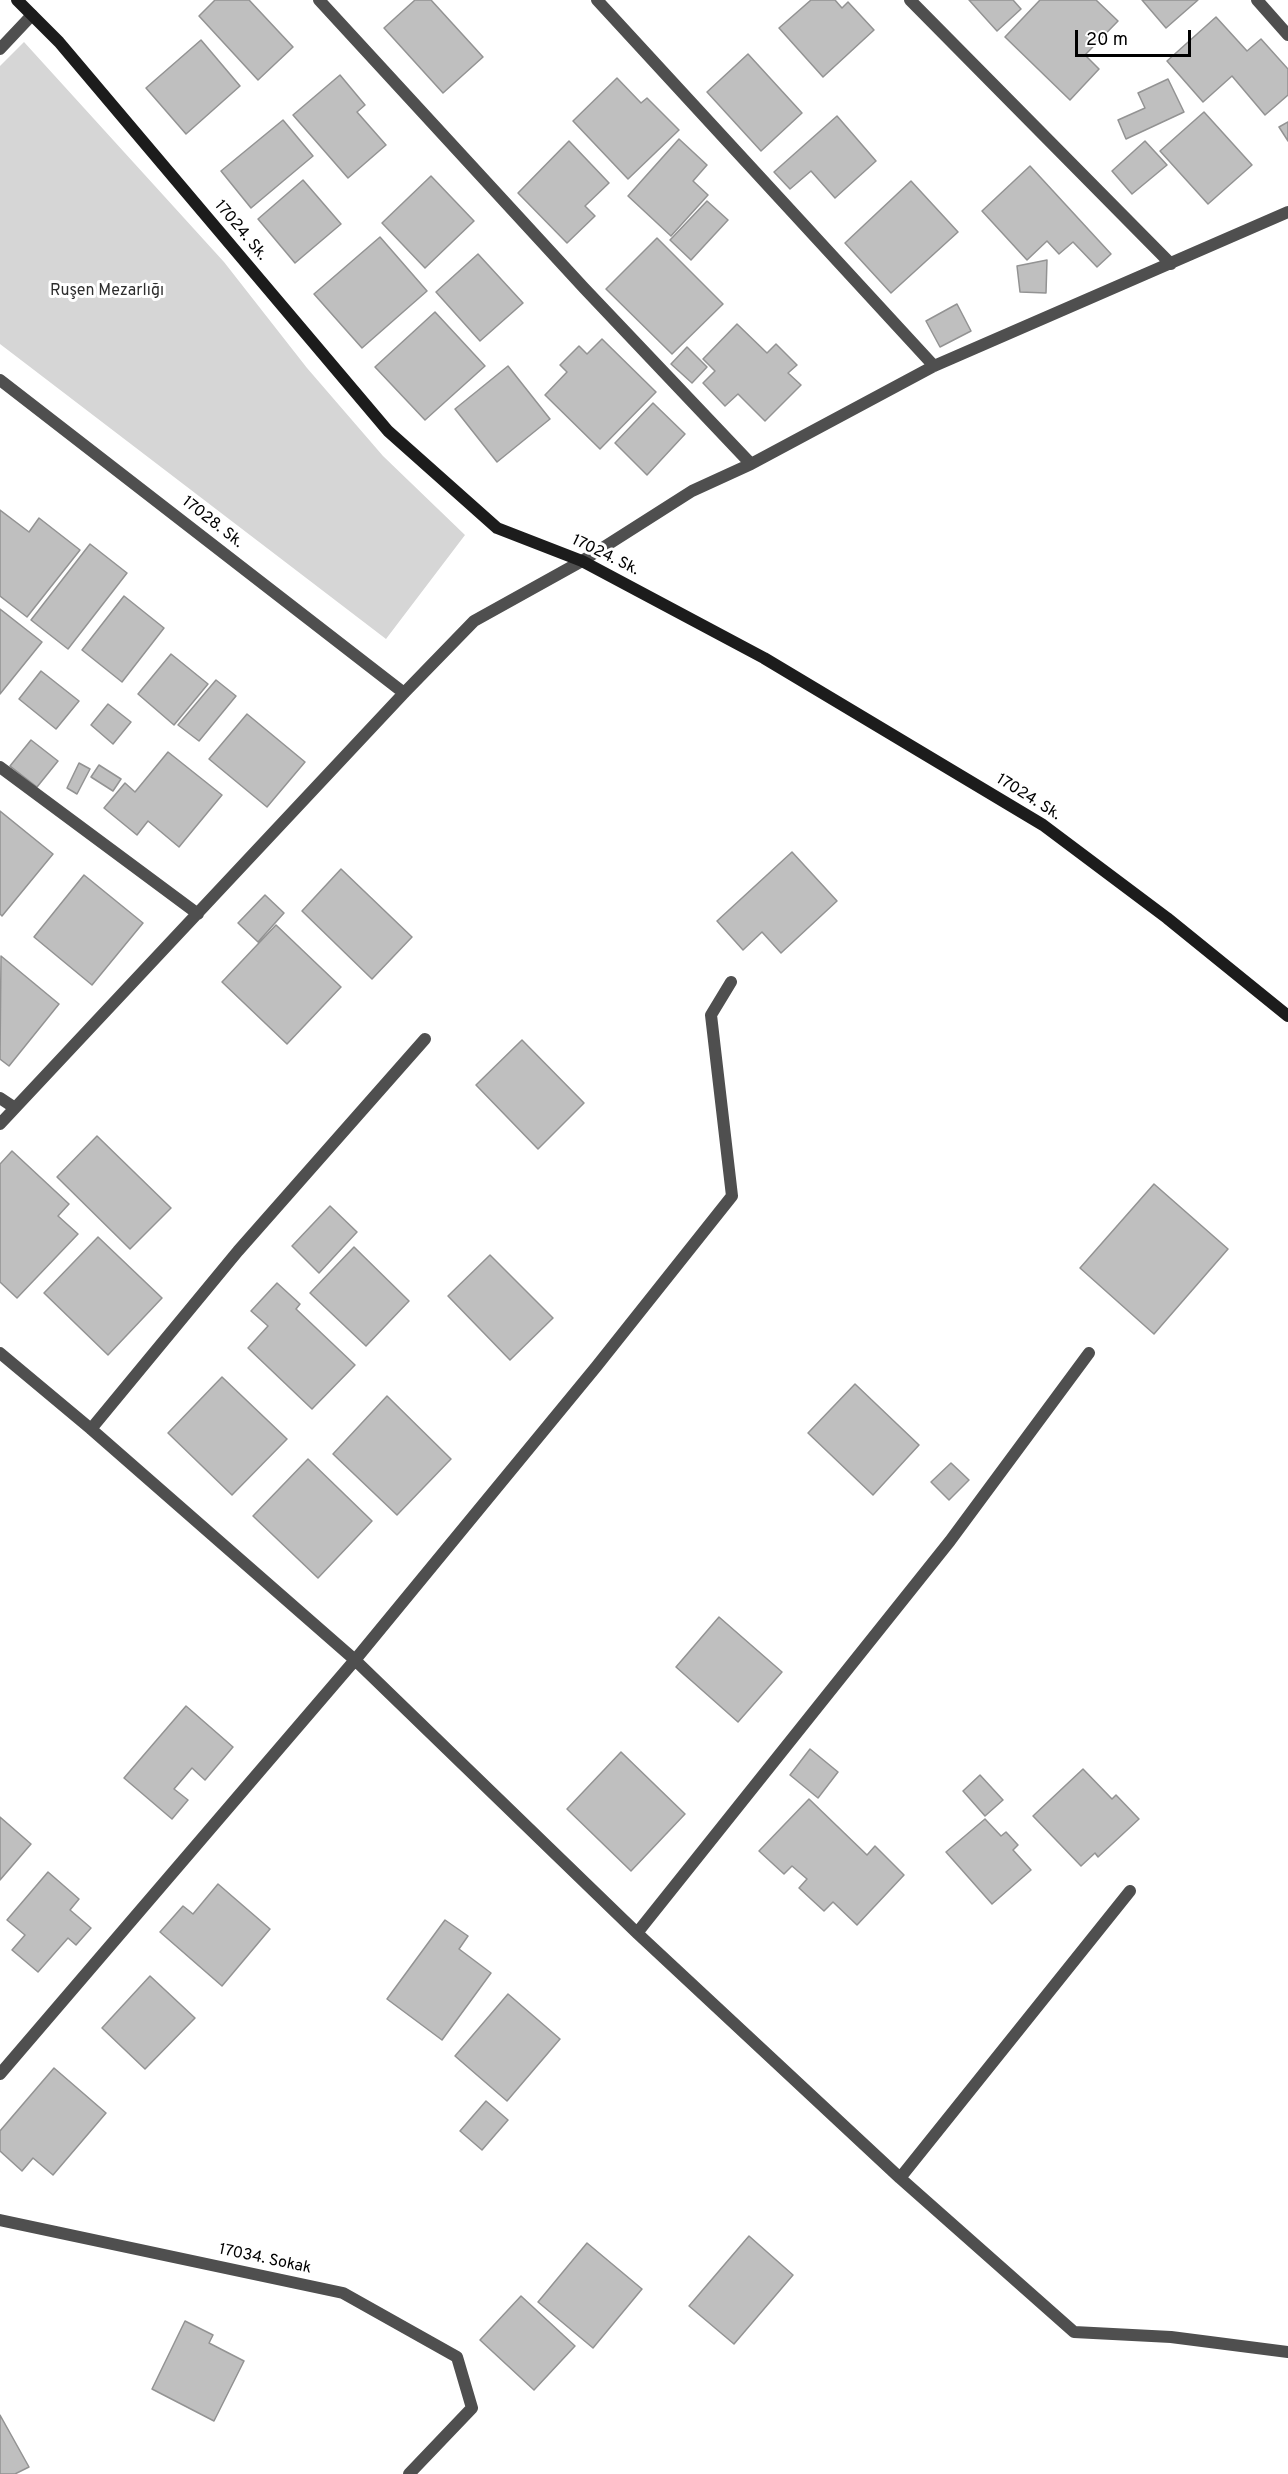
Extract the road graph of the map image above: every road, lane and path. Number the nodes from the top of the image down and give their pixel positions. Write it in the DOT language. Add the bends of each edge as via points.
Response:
graph roads {
  1 [pos="17,0"];
  2 [pos="319,0"];
  3 [pos="597,0"];
  4 [pos="910,0"];
  5 [pos="1257,0"];
  6 [pos="32,15"];
  7 [pos="1288,35"];
  8 [pos="0,49"];
  9 [pos="1288,212"];
  10 [pos="1171,264"];
  11 [pos="934,366"];
  12 [pos="0,380"];
  13 [pos="751,464"];
  14 [pos="582,561"];
  15 [pos="404,693"];
  16 [pos="0,767"];
  17 [pos="198,914"];
  18 [pos="731,982"];
  19 [pos="1288,1016"];
  20 [pos="425,1039"];
  21 [pos="0,1098"];
  22 [pos="15,1108"];
  23 [pos="0,1124"];
  24 [pos="0,1353"];
  25 [pos="1089,1353"];
  26 [pos="91,1429"];
  27 [pos="355,1660"];
  28 [pos="1131,1891"];
  29 [pos="637,1933"];
  30 [pos="0,2074"];
  31 [pos="900,2178"];
  32 [pos="0,2220"];
  33 [pos="1288,2352"];
  34 [pos="409,2474"];
  1 -- 6 [label="street, 17024. Sk."];
  2 -- 13 [label="street"];
  3 -- 11 [label="street"];
  4 -- 10 [label="street"];
  5 -- 7 [label="street"];
  6 -- 8 [label="street"];
  6 -- 14 [label="street, 17024. Sk." via="388,431 497,528"];
  9 -- 10 [label="street"];
  10 -- 11 [label="street"];
  11 -- 13 [label="street"];
  12 -- 15 [label="street, 17028. Sk."];
  13 -- 14 [label="street" via="692,491"];
  14 -- 15 [label="street" via="474,621"];
  14 -- 19 [label="street, 17024. Sk." via="764,658 1043,825"];
  15 -- 17 [label="street"];
  16 -- 17 [label="street"];
  17 -- 22 [label="street"];
  18 -- 27 [label="street" via="711,1015 732,1196"];
  20 -- 26 [label="street" via="238,1251"];
  21 -- 22 [label="street"];
  22 -- 23 [label="street"];
  24 -- 26 [label="street"];
  25 -- 29 [label="street" via="950,1541"];
  26 -- 27 [label="street"];
  27 -- 29 [label="street"];
  27 -- 30 [label="street"];
  28 -- 31 [label="street"];
  29 -- 31 [label="street"];
  31 -- 33 [label="street" via="1074,2332 1171,2337"];
  32 -- 34 [label="street, 17034. Sokak" via="343,2294 457,2357 472,2408"];
}
